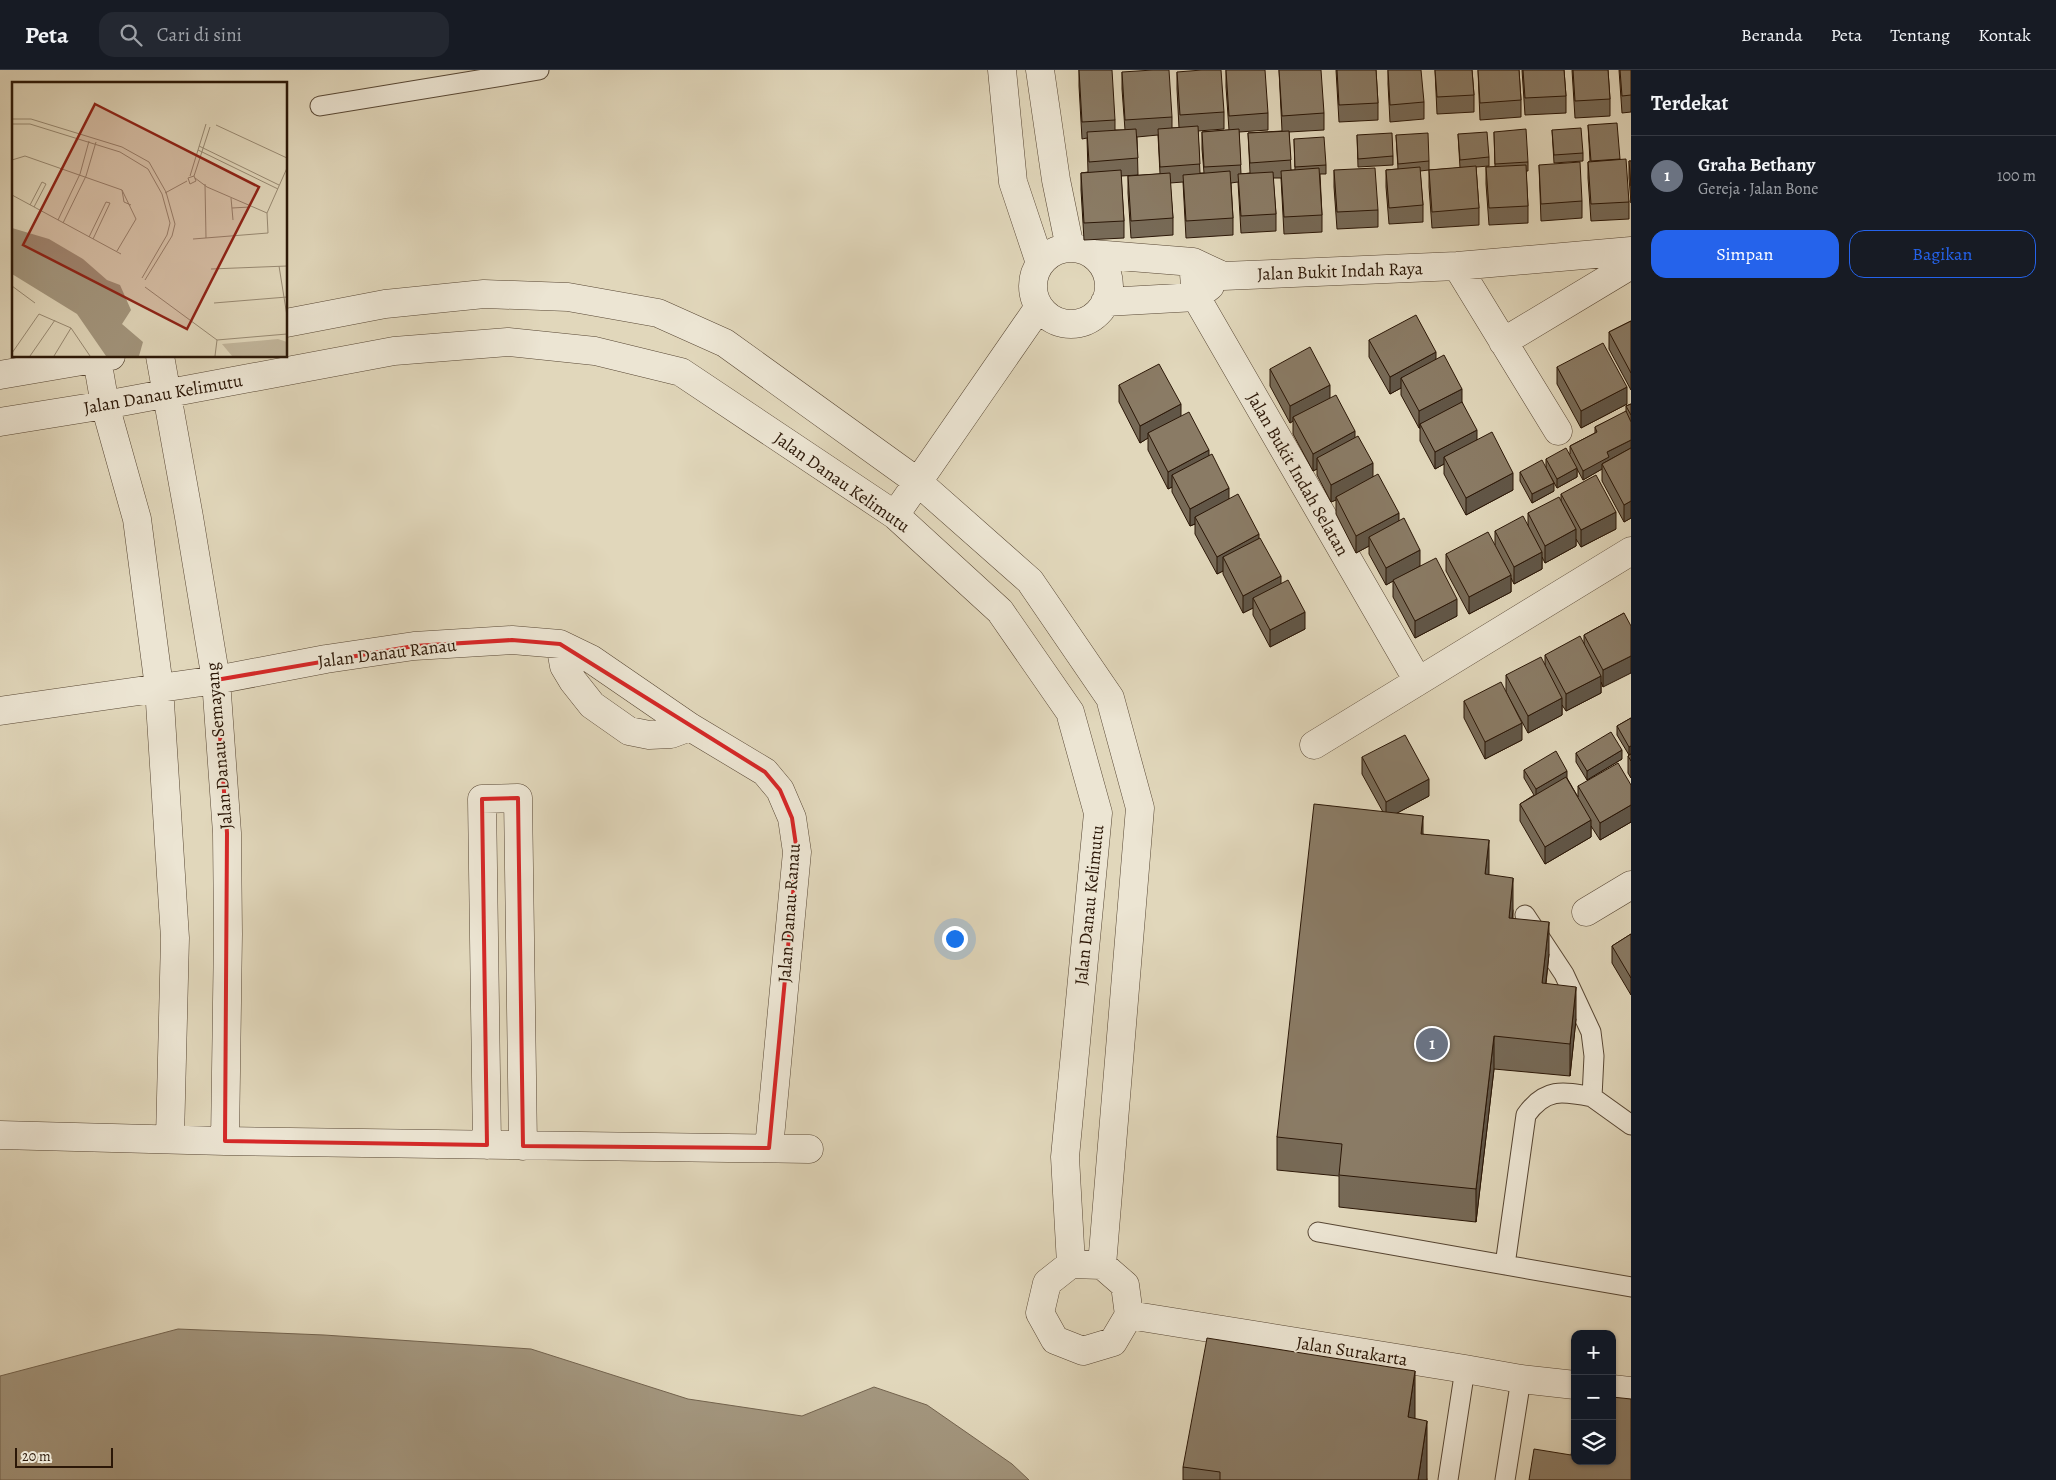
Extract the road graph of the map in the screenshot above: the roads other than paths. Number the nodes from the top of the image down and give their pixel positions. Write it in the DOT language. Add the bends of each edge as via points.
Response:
graph roads {
  1 [pos="539,70"];
  2 [pos="1002,70"];
  3 [pos="1040,70"];
  4 [pos="320,106"];
  5 [pos="1081,251"];
  6 [pos="1631,251"];
  7 [pos="1193,262"];
  8 [pos="1040,264"];
  9 [pos="1631,265"];
  10 [pos="1457,266"];
  11 [pos="1223,276"];
  12 [pos="1196,297"];
  13 [pos="1105,302"];
  14 [pos="1039,307"];
  15 [pos="288,323"];
  16 [pos="1503,342"];
  17 [pos="104,358"];
  18 [pos="160,358"];
  19 [pos="0,375"];
  20 [pos="167,394"];
  21 [pos="105,405"];
  22 [pos="0,422"];
  23 [pos="1558,431"];
  24 [pos="918,482"];
  25 [pos="895,515"];
  26 [pos="1631,551"];
  27 [pos="560,644"];
  28 [pos="216,680"];
  29 [pos="1418,681"];
  30 [pos="159,688"];
  31 [pos="0,711"];
  32 [pos="690,727"];
  33 [pos="1314,745"];
  34 [pos="1631,884"];
  35 [pos="1586,912"];
  36 [pos="1525,915"];
  37 [pos="1592,1097"];
  38 [pos="1631,1125"];
  39 [pos="0,1135"];
  40 [pos="170,1138"];
  41 [pos="225,1141"];
  42 [pos="487,1145"];
  43 [pos="523,1146"];
  44 [pos="769,1148"];
  45 [pos="809,1149"];
  46 [pos="1318,1232"];
  47 [pos="1071,1264"];
  48 [pos="1102,1265"];
  49 [pos="1505,1265"];
  50 [pos="1631,1287"];
  51 [pos="1129,1315"];
  52 [pos="1465,1368"];
  53 [pos="1522,1379"];
  54 [pos="1571,1385"];
  55 [pos="1616,1389"];
  56 [pos="1631,1391"];
  57 [pos="1448,1480"];
  58 [pos="1505,1480"];
  1 -- 4 [label="lane"];
  2 -- 8 [label="street" via="1013,182"];
  3 -- 5 [label="street" via="1056,180"];
  5 -- 7 [label="street, Jalan Bukit Indah Raya"];
  5 -- 8 [label="street" via="1059,250"];
  5 -- 13 [label="street" via="1102,264 1108,276"];
  6 -- 10 [label="street, Jalan Bukit Indah Raya"];
  7 -- 11 [label="street, Jalan Bukit Indah Raya"];
  7 -- 12 [label="street, Jalan Bukit Indah Selatan"];
  8 -- 14 [label="street" via="1033,285"];
  9 -- 16 [label="street"];
  10 -- 11 [label="street, Jalan Bukit Indah Raya"];
  10 -- 16 [label="street"];
  11 -- 12 [label="street"];
  12 -- 13 [label="street"];
  12 -- 29 [label="street, Jalan Bukit Indah Selatan"];
  13 -- 14 [label="street" via="1086,320 1073,323 1048,317"];
  14 -- 24 [label="street"];
  15 -- 24 [label="street" via="386,304 484,294 568,297 658,313 726,343"];
  16 -- 23 [label="street"];
  17 -- 19 [label="street"];
  17 -- 21 [label="street"];
  18 -- 20 [label="street, Jalan Danau Semayang"];
  20 -- 21 [label="street, Jalan Danau Kelimutu"];
  20 -- 25 [label="street, Jalan Danau Kelimutu" via="394,351 508,342 595,351 681,372"];
  20 -- 28 [label="street, Jalan Danau Semayang"];
  21 -- 22 [label="street, Jalan Danau Kelimutu"];
  21 -- 30 [label="street" via="137,519"];
  24 -- 25 [label="street"];
  24 -- 48 [label="street" via="1030,581 1110,698 1140,808"];
  25 -- 47 [label="street, Jalan Danau Kelimutu" via="1000,611 1070,712 1098,813 1065,1157"];
  26 -- 29 [label="street"];
  27 -- 28 [label="street, Jalan Danau Ranau" via="512,640 414,646"];
  27 -- 32 [label="street, Jalan Danau Ranau" via="591,659"];
  27 -- 32 [label="street" via="564,666 573,681 592,705 628,731 649,735 671,734"];
  28 -- 30 [label="street, Jalan Danau Ranau"];
  28 -- 41 [label="street, Jalan Danau Semayang" via="227,833"];
  29 -- 33 [label="street"];
  30 -- 31 [label="street"];
  30 -- 40 [label="street" via="175,938"];
  32 -- 44 [label="street, Jalan Danau Ranau" via="765,772 780,790 792,818 797,852"];
  34 -- 35 [label="street"];
  36 -- 37 [label="lane" via="1564,974 1591,1032 1594,1056"];
  37 -- 38 [label="lane"];
  37 -- 49 [label="lane" via="1568,1092 1547,1094 1526,1115"];
  39 -- 40 [label="street"];
  40 -- 41 [label="street"];
  41 -- 42 [label="street"];
  42 -- 43 [label="street"];
  42 -- 43 [label="street" via="482,799 518,798"];
  43 -- 44 [label="street"];
  44 -- 45 [label="street"];
  46 -- 49 [label="lane"];
  47 -- 48 [label="street"];
  47 -- 51 [label="street" via="1047,1283 1040,1313 1055,1340 1084,1352 1113,1342"];
  48 -- 51 [label="street" via="1125,1285"];
  49 -- 50 [label="lane"];
  51 -- 52 [label="street, Jalan Surakarta"];
  52 -- 53 [label="street, Jalan Surakarta"];
  52 -- 57 [label="lane"];
  53 -- 54 [label="street, Jalan Surakarta"];
  53 -- 58 [label="lane"];
  55 -- 56 [label="street"];
}
